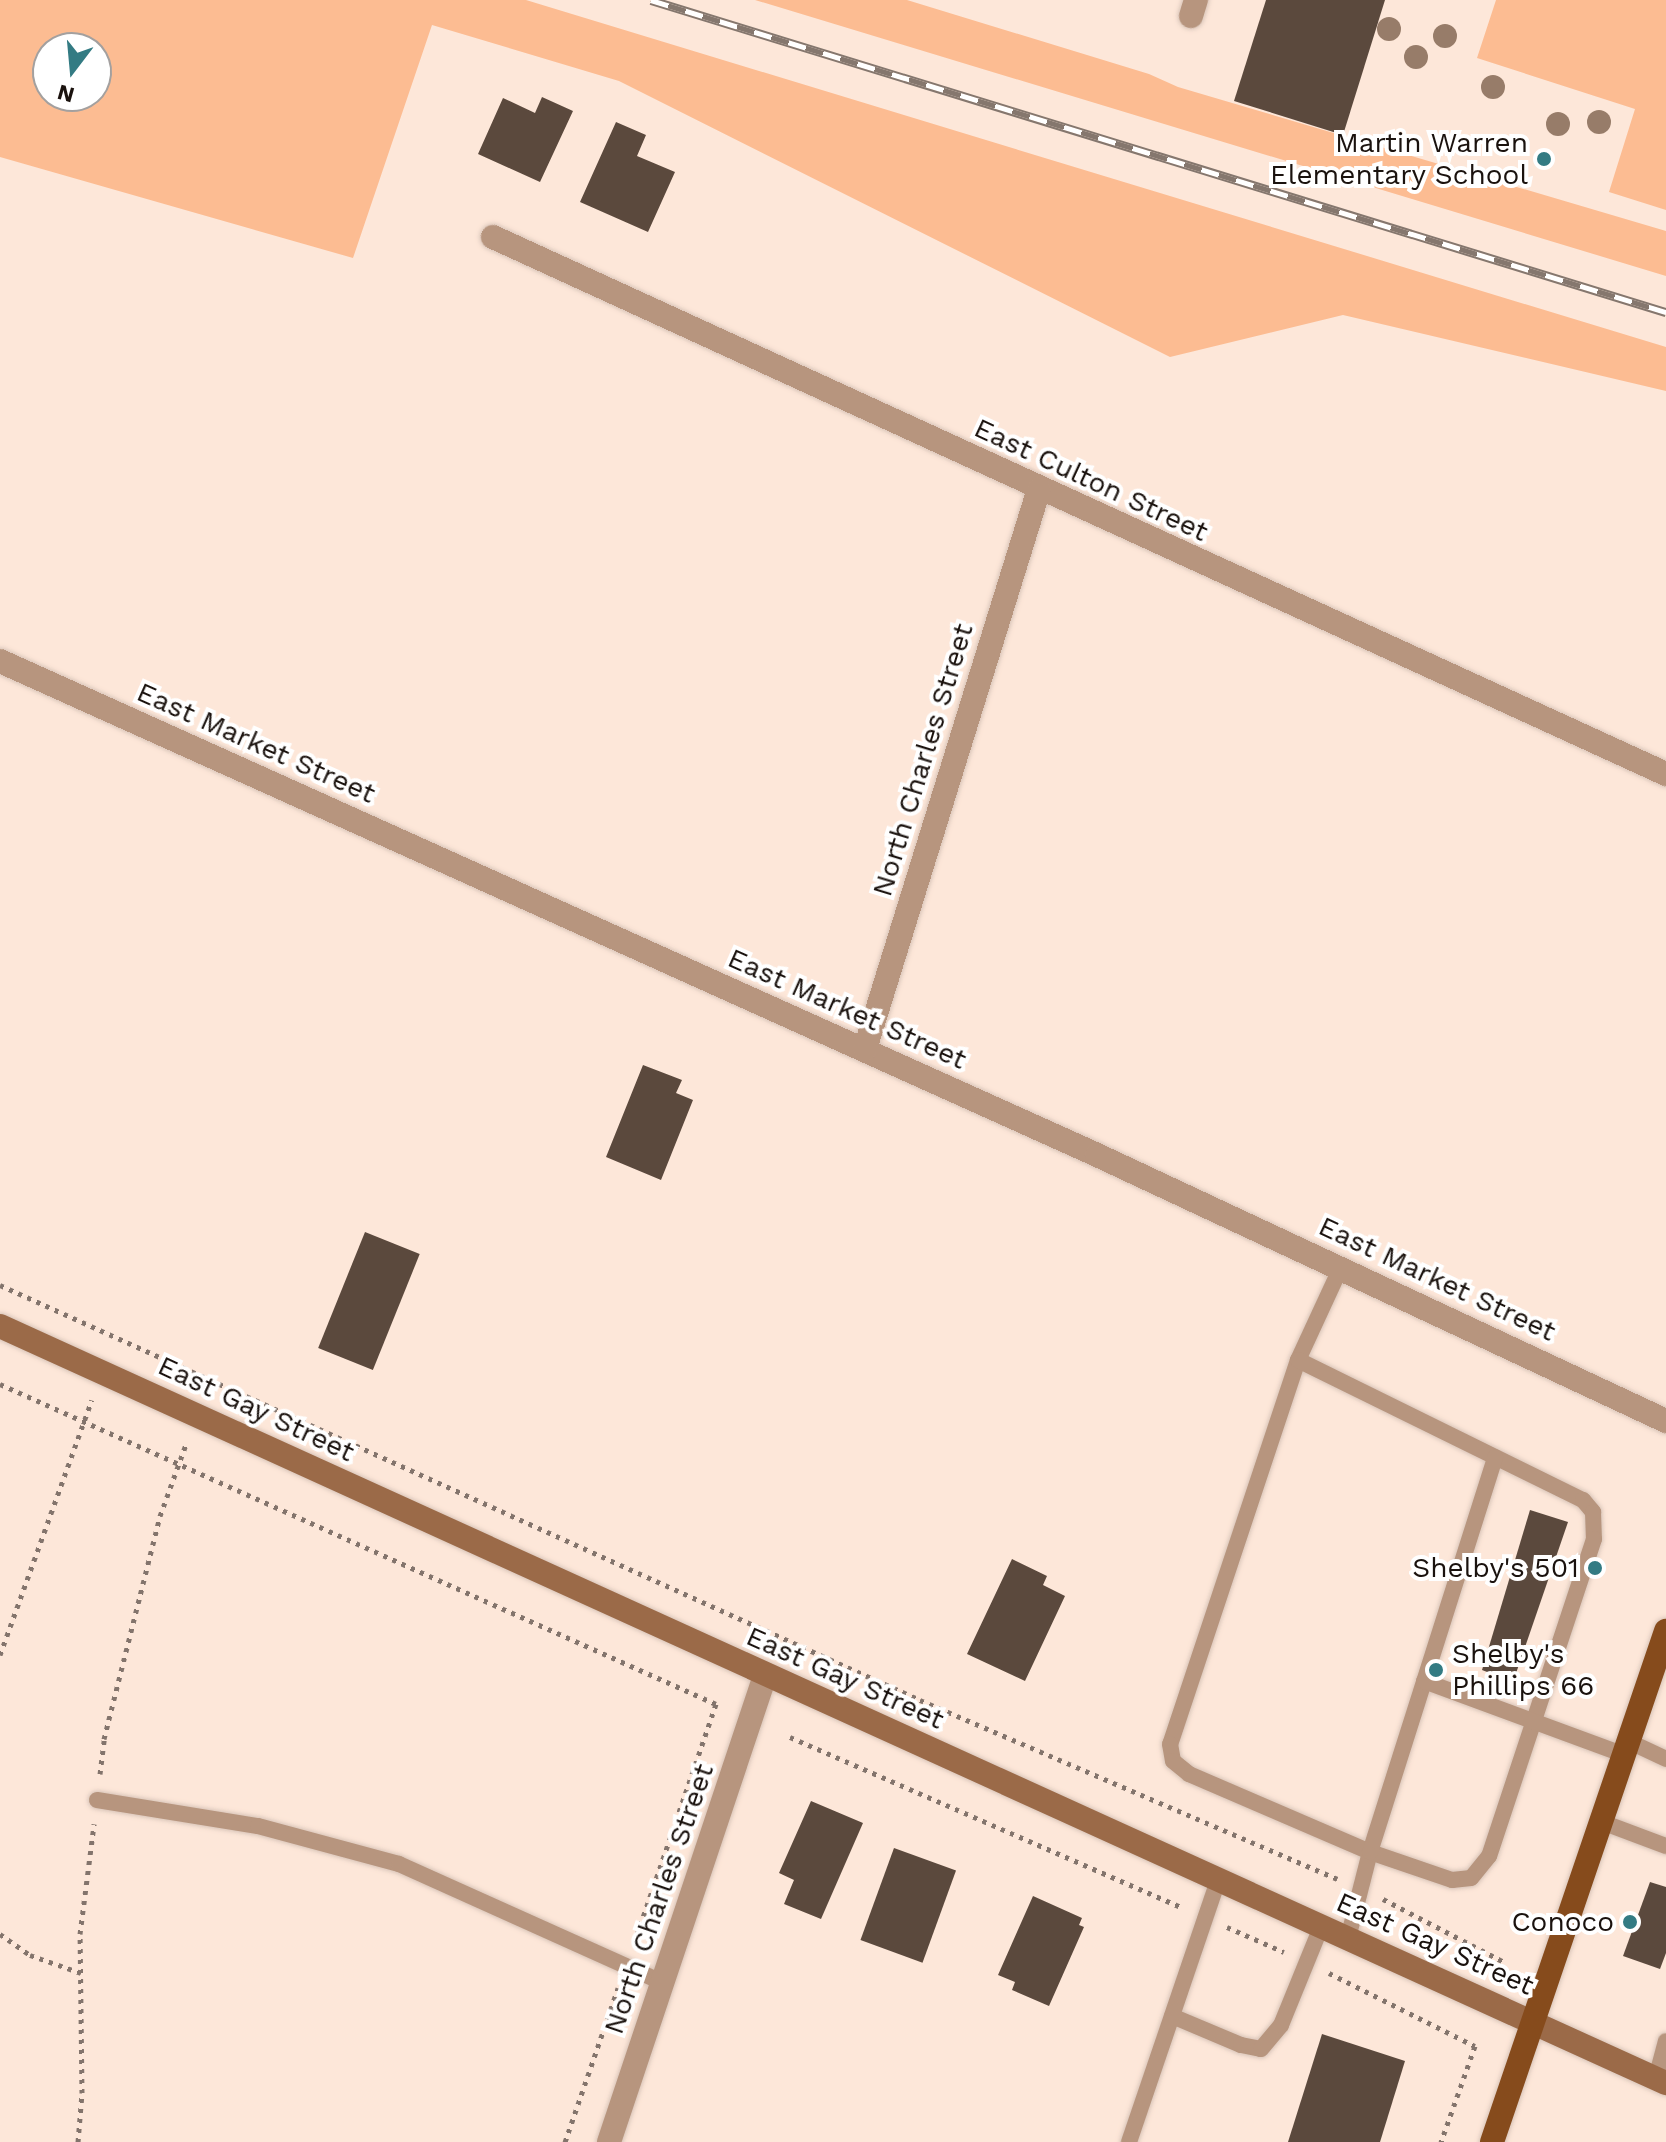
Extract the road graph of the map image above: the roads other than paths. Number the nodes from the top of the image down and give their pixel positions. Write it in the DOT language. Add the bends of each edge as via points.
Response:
graph roads {
  1 [pos="493,237"];
  2 [pos="1039,489"];
  3 [pos="0,661"];
  4 [pos="1666,774"];
  5 [pos="865,1049"];
  6 [pos="1341,1267"];
  7 [pos="0,1326"];
  8 [pos="1298,1360"];
  9 [pos="1666,1421"];
  10 [pos="1495,1457"];
  11 [pos="1666,1631"];
  12 [pos="765,1675"];
  13 [pos="1424,1681"];
  14 [pos="1533,1721"];
  15 [pos="1627,1749"];
  16 [pos="1666,1759"];
  17 [pos="97,1800"];
  18 [pos="1602,1822"];
  19 [pos="1666,1846"];
  20 [pos="1370,1852"];
  21 [pos="1218,1881"];
  22 [pos="1321,1927"];
  23 [pos="1348,1938"];
  24 [pos="662,1982"];
  25 [pos="1172,2016"];
  26 [pos="1534,2021"];
  27 [pos="1666,2041"];
  28 [pos="1661,2080"];
  29 [pos="609,2142"];
  30 [pos="1129,2142"];
  31 [pos="1492,2142"];
  1 -- 2 [label="street, East Culton Street"];
  2 -- 4 [label="street, East Culton Street"];
  2 -- 5 [label="street, North Charles Street"];
  3 -- 5 [label="street, East Market Street"];
  5 -- 6 [label="street, East Market Street"];
  6 -- 8 [label="lane"];
  6 -- 9 [label="street, East Market Street"];
  7 -- 12 [label="main road, East Gay Street"];
  8 -- 10 [label="lane"];
  8 -- 20 [label="lane" via="1170,1744 1173,1761 1189,1774"];
  10 -- 13 [label="lane"];
  10 -- 14 [label="lane" via="1583,1500 1593,1512 1594,1539"];
  11 -- 15 [label="main road"];
  12 -- 21 [label="main road, East Gay Street"];
  12 -- 24 [label="street, North Charles Street"];
  13 -- 14 [label="lane"];
  13 -- 20 [label="lane"];
  14 -- 15 [label="lane"];
  14 -- 20 [label="lane" via="1489,1856 1471,1878 1434,1877"];
  15 -- 16 [label="lane"];
  15 -- 18 [label="main road"];
  17 -- 24 [label="lane" via="258,1826 399,1864"];
  18 -- 19 [label="lane"];
  18 -- 26 [label="main road"];
  20 -- 23 [label="lane"];
  21 -- 22 [label="main road, East Gay Street"];
  21 -- 25 [label="lane"];
  22 -- 23 [label="main road, East Gay Street"];
  22 -- 25 [label="lane" via="1281,2025 1261,2049"];
  23 -- 26 [label="main road, East Gay Street"];
  24 -- 29 [label="street, North Charles Street"];
  25 -- 30 [label="lane"];
  26 -- 28 [label="main road, East Gay Street"];
  26 -- 31 [label="main road"];
  27 -- 28 [label="lane"];
}
